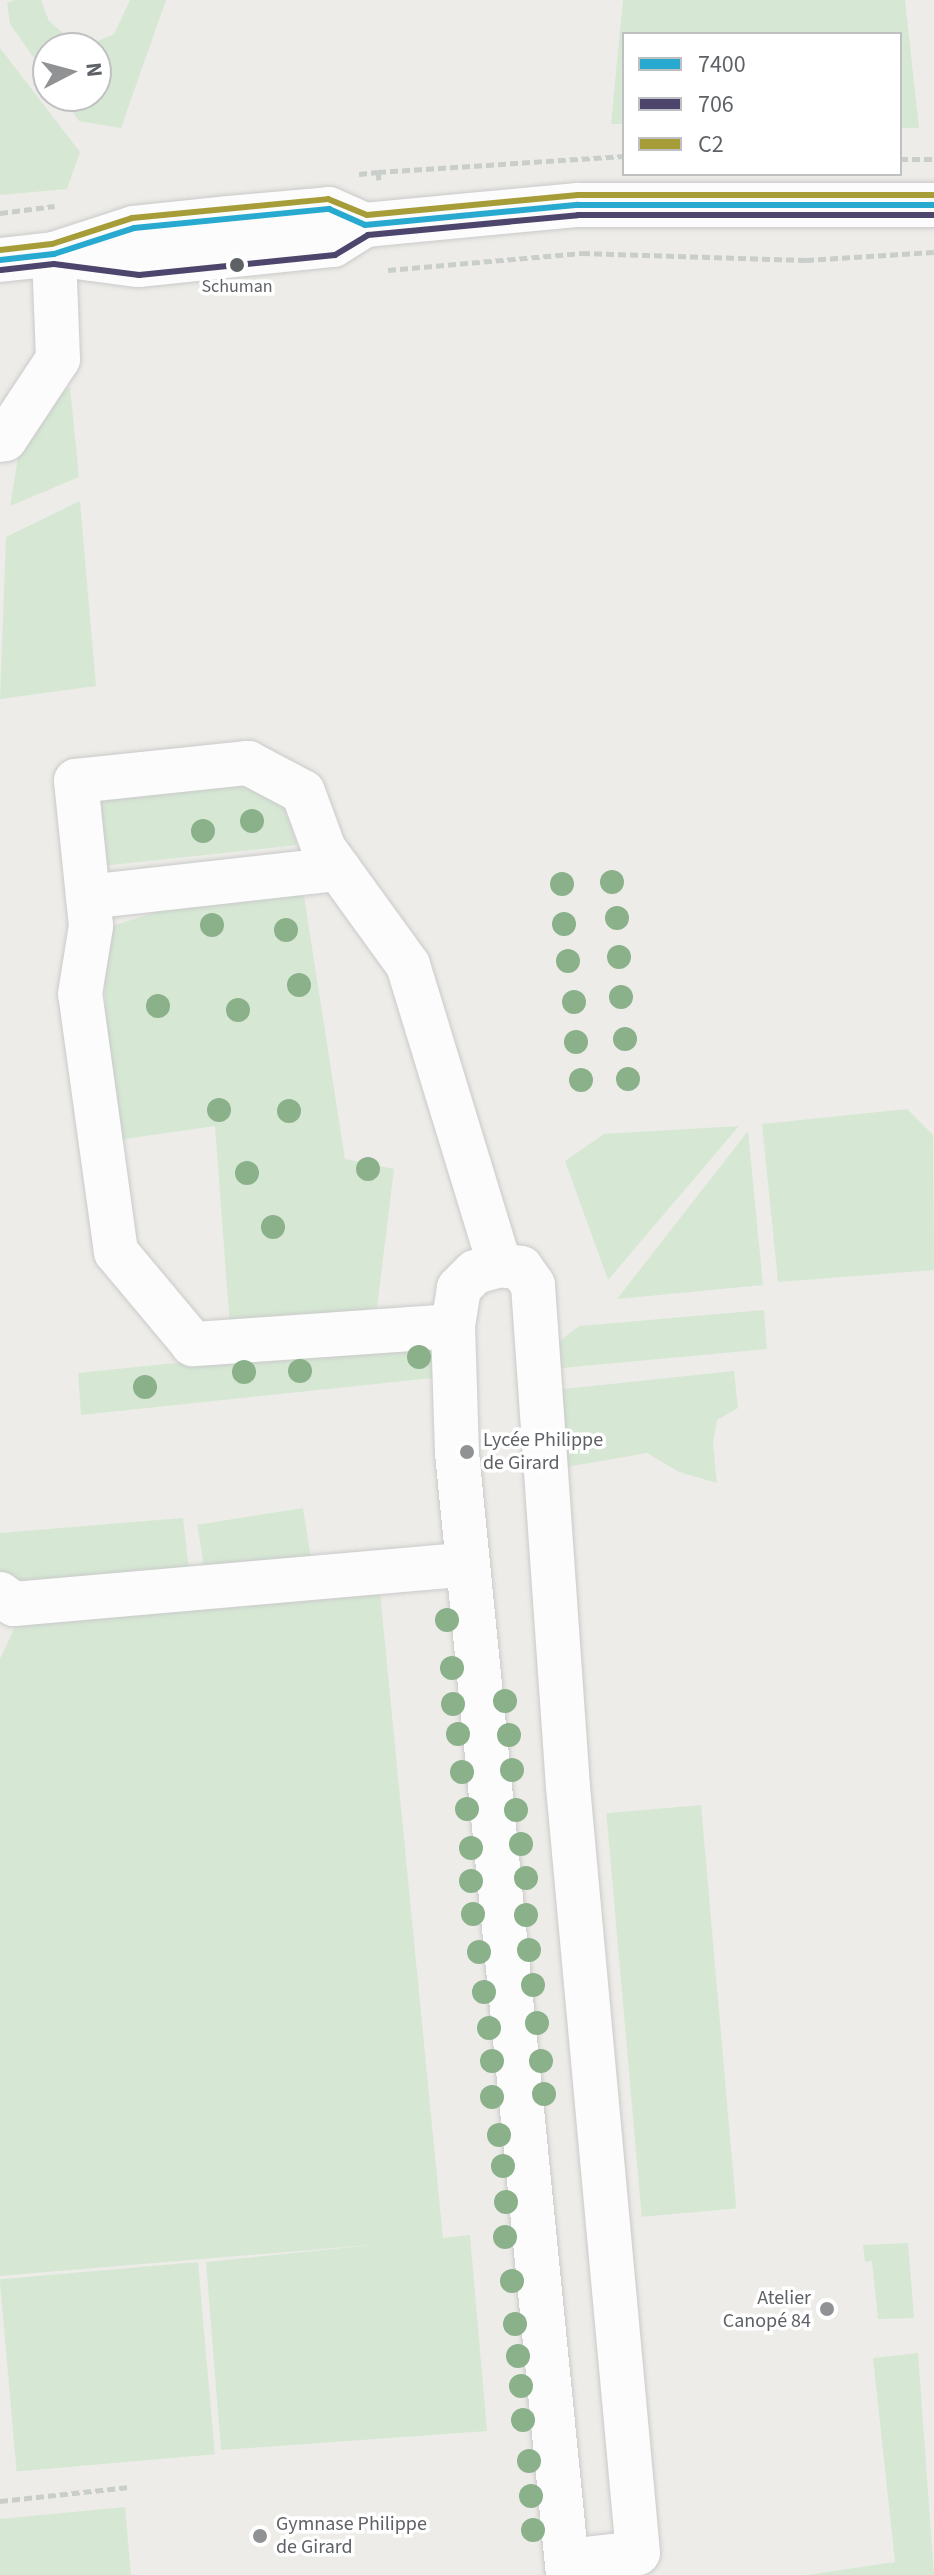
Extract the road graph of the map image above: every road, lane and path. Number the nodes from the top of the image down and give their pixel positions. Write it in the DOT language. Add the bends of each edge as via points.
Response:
graph roads {
  1 [pos="902,159"];
  2 [pos="934,159"];
  3 [pos="934,205"];
  4 [pos="934,252"];
  5 [pos="54,254"];
  6 [pos="0,260"];
  7 [pos="388,270"];
  8 [pos="0,440"];
  9 [pos="338,869"];
  10 [pos="88,897"];
  11 [pos="500,1265"];
  12 [pos="453,1326"];
  13 [pos="467,1564"];
  14 [pos="0,1594"];
  15 [pos="129,2487"];
  16 [pos="0,2501"];
  17 [pos="568,2568"];
  1 -- 2 [label="path"];
  3 -- 5 [label="street" via="578,205 365,225 333,245 152,264"];
  4 -- 7 [label="path" via="806,260 582,253"];
  5 -- 6 [label="street"];
  5 -- 8 [label="street" via="58,359"];
  9 -- 10 [label="street"];
  9 -- 10 [label="street" via="324,849 303,792 248,763 76,781"];
  9 -- 11 [label="street" via="408,965"];
  10 -- 12 [label="street" via="91,926 80,994 116,1252 193,1344"];
  11 -- 12 [label="street" via="475,1272 459,1288"];
  11 -- 17 [label="street" via="521,1268 533,1285 568,1787 638,2553"];
  12 -- 13 [label="street"];
  13 -- 14 [label="street" via="14,1604"];
  13 -- 17 [label="street"];
  15 -- 16 [label="path"];
}
